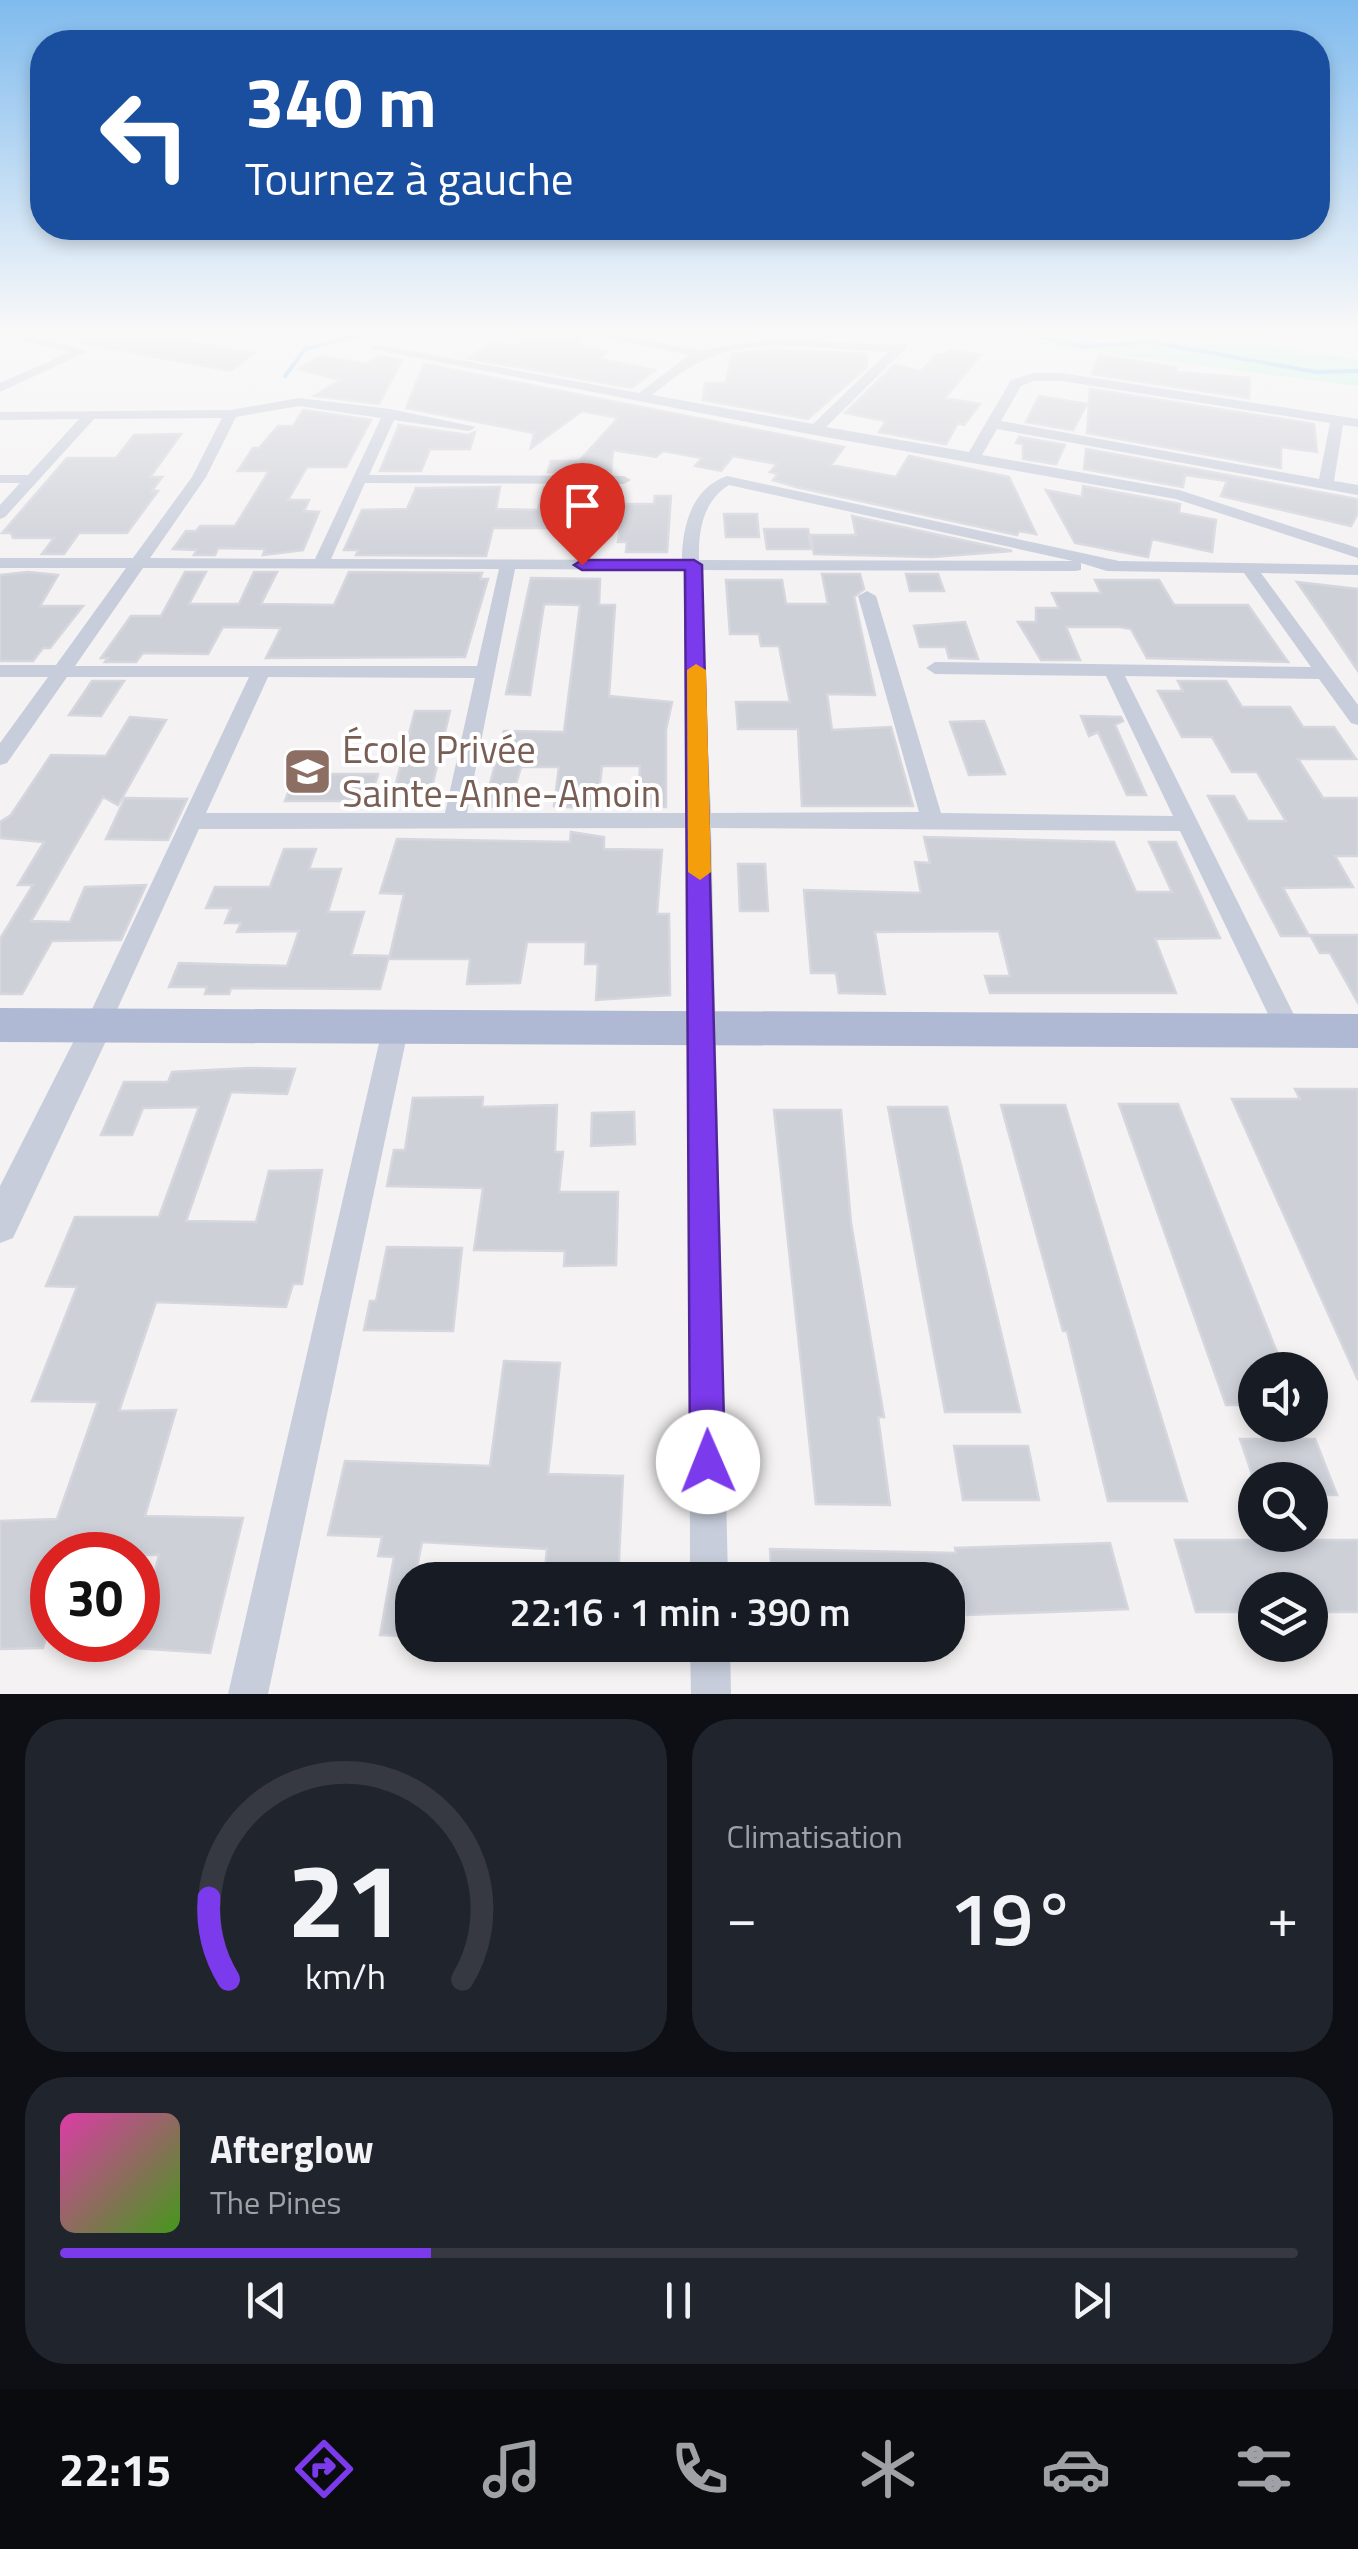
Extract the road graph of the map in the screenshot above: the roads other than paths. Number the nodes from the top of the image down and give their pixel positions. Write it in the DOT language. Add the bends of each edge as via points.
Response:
graph roads {
  1 [pos="223,414"];
  2 [pos="231,414"];
  3 [pos="390,414"];
  4 [pos="396,414"];
  5 [pos="725,414"];
  6 [pos="831,414"];
  7 [pos="999,414"];
  8 [pos="1312,414"];
  9 [pos="90,415"];
  10 [pos="0,416"];
  11 [pos="1337,420"];
  12 [pos="1358,423"];
  13 [pos="993,424"];
  14 [pos="469,427"];
  15 [pos="814,431"];
  16 [pos="972,460"];
  17 [pos="0,478"];
  18 [pos="32,479"];
  19 [pos="362,479"];
  20 [pos="624,480"];
  21 [pos="1326,482"];
  22 [pos="1358,490"];
  23 [pos="0,514"];
  24 [pos="1358,553"];
  25 [pos="0,564"];
  26 [pos="134,564"];
  27 [pos="508,565"];
  28 [pos="694,565"];
  29 [pos="320,566"];
  30 [pos="1118,566"];
  31 [pos="1248,566"];
  32 [pos="1358,570"];
  33 [pos="867,596"];
  34 [pos="935,668"];
  35 [pos="0,671"];
  36 [pos="60,671"];
  37 [pos="262,671"];
  38 [pos="486,672"];
  39 [pos="1114,672"];
  40 [pos="1325,673"];
  41 [pos="1358,719"];
  42 [pos="0,758"];
  43 [pos="932,820"];
  44 [pos="192,821"];
  45 [pos="454,822"];
  46 [pos="700,823"];
  47 [pos="1189,824"];
  48 [pos="0,1026"];
  49 [pos="97,1026"];
  50 [pos="396,1026"];
  51 [pos="701,1028"];
  52 [pos="1290,1031"];
  53 [pos="1358,1032"];
  54 [pos="0,1226"];
  55 [pos="709,1562"];
  56 [pos="710,1662"];
  57 [pos="248,1694"];
  58 [pos="711,1694"];
  1 -- 9 [label="street"];
  2 -- 26 [label="street" via="199,477"];
  3 -- 19 [label="street"];
  4 -- 14 [label="street"];
  5 -- 15 [label="street"];
  6 -- 15 [label="street"];
  7 -- 13 [label="street"];
  8 -- 11 [label="street"];
  9 -- 10 [label="street"];
  9 -- 18 [label="street"];
  11 -- 12 [label="street"];
  11 -- 21 [label="street"];
  13 -- 16 [label="street"];
  13 -- 21 [label="street"];
  15 -- 16 [label="street"];
  16 -- 24 [label="street" via="1179,495"];
  17 -- 18 [label="street"];
  18 -- 23 [label="street"];
  19 -- 20 [label="street"];
  19 -- 29 [label="street"];
  21 -- 22 [label="street"];
  25 -- 26 [label="street"];
  26 -- 29 [label="street"];
  26 -- 36 [label="street"];
  27 -- 28 [label="street"];
  27 -- 29 [label="street"];
  27 -- 38 [label="street"];
  28 -- 30 [label="street"];
  28 -- 30 [label="street" via="694,522 708,492 726,480"];
  28 -- 46 [label="street"];
  30 -- 31 [label="street"];
  31 -- 32 [label="street"];
  31 -- 40 [label="street"];
  33 -- 43 [label="street"];
  34 -- 39 [label="street"];
  35 -- 36 [label="street"];
  36 -- 37 [label="street"];
  36 -- 42 [label="street"];
  37 -- 38 [label="street"];
  37 -- 44 [label="street"];
  38 -- 45 [label="street"];
  39 -- 40 [label="street"];
  39 -- 47 [label="street"];
  40 -- 41 [label="street"];
  43 -- 46 [label="street"];
  43 -- 47 [label="street"];
  44 -- 45 [label="street"];
  44 -- 49 [label="street"];
  45 -- 46 [label="street"];
  46 -- 51 [label="street"];
  47 -- 52 [label="street"];
  48 -- 49 [label="main road"];
  49 -- 50 [label="main road"];
  49 -- 54 [label="street"];
  50 -- 51 [label="main road"];
  50 -- 57 [label="street"];
  51 -- 52 [label="main road"];
  51 -- 55 [label="street"];
  52 -- 53 [label="main road"];
  56 -- 58 [label="street"];
}
